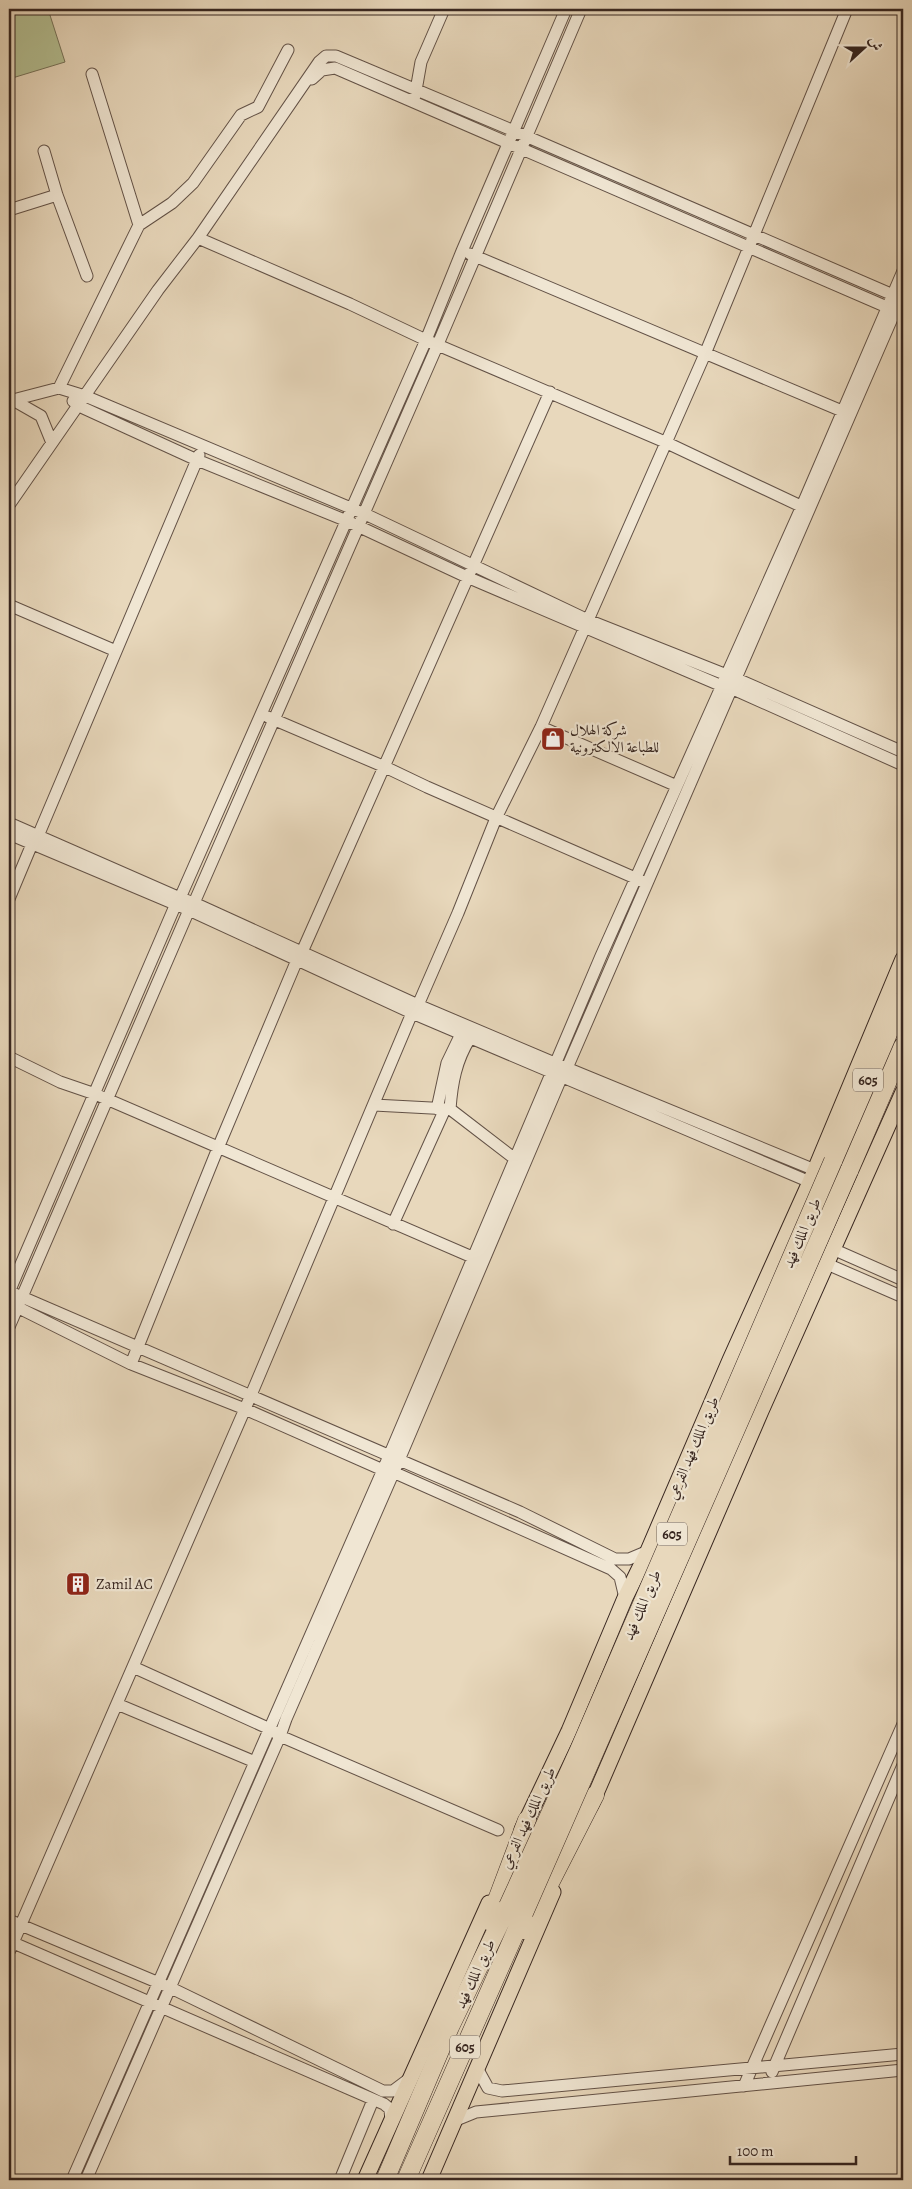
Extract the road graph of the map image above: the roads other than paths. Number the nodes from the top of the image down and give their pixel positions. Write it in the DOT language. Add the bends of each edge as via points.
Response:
graph roads {
  1 [pos="444,9"];
  2 [pos="847,9"];
  3 [pos="565,10"];
  4 [pos="580,12"];
  5 [pos="288,50"];
  6 [pos="92,74"];
  7 [pos="300,90"];
  8 [pos="418,90"];
  9 [pos="527,98"];
  10 [pos="413,102"];
  11 [pos="540,104"];
  12 [pos="514,130"];
  13 [pos="527,137"];
  14 [pos="509,142"];
  15 [pos="522,149"];
  16 [pos="44,151"];
  17 [pos="57,195"];
  18 [pos="9,210"];
  19 [pos="139,225"];
  20 [pos="753,234"];
  21 [pos="198,238"];
  22 [pos="749,246"];
  23 [pos="462,251"];
  24 [pos="475,257"];
  25 [pos="903,270"];
  26 [pos="842,273"];
  27 [pos="87,276"];
  28 [pos="841,287"];
  29 [pos="900,297"];
  30 [pos="896,310"];
  31 [pos="426,340"];
  32 [pos="438,344"];
  33 [pos="705,354"];
  34 [pos="59,388"];
  35 [pos="550,392"];
  36 [pos="11,401"];
  37 [pos="82,401"];
  38 [pos="842,411"];
  39 [pos="665,442"];
  40 [pos="52,443"];
  41 [pos="202,446"];
  42 [pos="197,460"];
  43 [pos="9,504"];
  44 [pos="806,509"];
  45 [pos="365,514"];
  46 [pos="349,516"];
  47 [pos="359,527"];
  48 [pos="460,559"];
  49 [pos="473,565"];
  50 [pos="467,577"];
  51 [pos="9,604"];
  52 [pos="584,621"];
  53 [pos="116,651"];
  54 [pos="726,674"];
  55 [pos="731,685"];
  56 [pos="262,714"];
  57 [pos="274,720"];
  58 [pos="540,727"];
  59 [pos="860,739"];
  60 [pos="903,752"];
  61 [pos="903,764"];
  62 [pos="385,766"];
  63 [pos="676,786"];
  64 [pos="496,818"];
  65 [pos="9,823"];
  66 [pos="9,834"];
  67 [pos="35,840"];
  68 [pos="636,878"];
  69 [pos="648,883"];
  70 [pos="9,899"];
  71 [pos="178,902"];
  72 [pos="192,906"];
  73 [pos="300,956"];
  74 [pos="903,959"];
  75 [pos="903,999"];
  76 [pos="415,1009"];
  77 [pos="466,1036"];
  78 [pos="903,1046"];
  79 [pos="9,1057"];
  80 [pos="559,1070"];
  81 [pos="903,1092"];
  82 [pos="95,1094"];
  83 [pos="108,1100"];
  84 [pos="374,1105"];
  85 [pos="444,1109"];
  86 [pos="218,1148"];
  87 [pos="515,1158"];
  88 [pos="813,1176"];
  89 [pos="335,1198"];
  90 [pos="393,1224"];
  91 [pos="834,1250"];
  92 [pos="478,1259"];
  93 [pos="827,1264"];
  94 [pos="903,1280"];
  95 [pos="9,1291"];
  96 [pos="903,1297"];
  97 [pos="16,1302"];
  98 [pos="9,1327"];
  99 [pos="138,1347"];
  100 [pos="730,1360"];
  101 [pos="131,1364"];
  102 [pos="251,1396"];
  103 [pos="245,1409"];
  104 [pos="761,1411"];
  105 [pos="328,1429"];
  106 [pos="322,1443"];
  107 [pos="394,1458"];
  108 [pos="388,1471"];
  109 [pos="520,1512"];
  110 [pos="514,1525"];
  111 [pos="648,1551"];
  112 [pos="625,1598"];
  113 [pos="133,1667"];
  114 [pos="117,1704"];
  115 [pos="903,1724"];
  116 [pos="270,1729"];
  117 [pos="280,1736"];
  118 [pos="255,1762"];
  119 [pos="903,1765"];
  120 [pos="595,1795"];
  121 [pos="527,1820"];
  122 [pos="498,1830"];
  123 [pos="516,1910"];
  124 [pos="9,1920"];
  125 [pos="21,1925"];
  126 [pos="10,1945"];
  127 [pos="158,1983"];
  128 [pos="171,1988"];
  129 [pos="486,1998"];
  130 [pos="150,2001"];
  131 [pos="163,2006"];
  132 [pos="450,2028"];
  133 [pos="903,2054"];
  134 [pos="774,2066"];
  135 [pos="477,2068"];
  136 [pos="753,2068"];
  137 [pos="903,2070"];
  138 [pos="409,2079"];
  139 [pos="768,2084"];
  140 [pos="744,2086"];
  141 [pos="373,2100"];
  142 [pos="454,2121"];
  143 [pos="391,2122"];
  144 [pos="72,2180"];
  145 [pos="86,2180"];
  146 [pos="340,2180"];
  147 [pos="365,2180"];
  148 [pos="385,2180"];
  149 [pos="406,2180"];
  150 [pos="429,2180"];
  1 -- 8 [label="street" via="421,62"];
  2 -- 20 [label="street"];
  3 -- 4 [label="street"];
  3 -- 9 [label="street"];
  4 -- 11 [label="street"];
  5 -- 19 [label="street" via="258,107 241,115 193,183 172,203"];
  6 -- 19 [label="street"];
  7 -- 8 [label="street" via="318,62 326,56 336,56"];
  7 -- 10 [label="street" via="322,70 335,68"];
  7 -- 21 [label="street"];
  8 -- 10 [label="street"];
  8 -- 12 [label="street"];
  9 -- 11 [label="street"];
  9 -- 12 [label="street"];
  10 -- 14 [label="street"];
  11 -- 13 [label="street"];
  12 -- 13 [label="street"];
  12 -- 14 [label="street"];
  13 -- 15 [label="street"];
  13 -- 20 [label="street"];
  14 -- 15 [label="street"];
  14 -- 23 [label="street"];
  15 -- 22 [label="street"];
  15 -- 24 [label="street"];
  16 -- 17 [label="street"];
  17 -- 18 [label="street"];
  17 -- 27 [label="street"];
  19 -- 34 [label="street"];
  20 -- 22 [label="street"];
  20 -- 26 [label="street"];
  21 -- 31 [label="street"];
  21 -- 37 [label="street"];
  22 -- 28 [label="street"];
  22 -- 33 [label="street"];
  23 -- 24 [label="street"];
  23 -- 31 [label="street"];
  24 -- 32 [label="street"];
  24 -- 33 [label="street"];
  25 -- 29 [label="street"];
  26 -- 28 [label="street"];
  26 -- 29 [label="street"];
  28 -- 30 [label="street"];
  29 -- 30 [label="street"];
  30 -- 38 [label="street"];
  30 -- 44 [label="street"];
  31 -- 32 [label="street"];
  31 -- 46 [label="street"];
  32 -- 35 [label="street"];
  32 -- 45 [label="street"];
  33 -- 38 [label="street"];
  33 -- 39 [label="street"];
  34 -- 36 [label="street"];
  34 -- 37 [label="street"];
  35 -- 39 [label="street"];
  35 -- 49 [label="street"];
  36 -- 40 [label="street" via="41,416"];
  37 -- 40 [label="street"];
  37 -- 41 [label="street"];
  37 -- 42 [label="street"];
  38 -- 44 [label="street"];
  39 -- 44 [label="street"];
  39 -- 52 [label="street"];
  40 -- 43 [label="street"];
  41 -- 42 [label="street"];
  41 -- 46 [label="street"];
  42 -- 46 [label="street"];
  42 -- 53 [label="street"];
  44 -- 54 [label="street"];
  44 -- 55 [label="street"];
  45 -- 46 [label="street"];
  45 -- 47 [label="street"];
  45 -- 48 [label="street"];
  46 -- 47 [label="street"];
  46 -- 56 [label="street"];
  47 -- 50 [label="street"];
  47 -- 57 [label="street"];
  48 -- 49 [label="street"];
  48 -- 50 [label="street"];
  49 -- 50 [label="street"];
  49 -- 52 [label="street"];
  50 -- 52 [label="street"];
  50 -- 62 [label="street"];
  51 -- 53 [label="street"];
  52 -- 54 [label="street"];
  52 -- 55 [label="street"];
  52 -- 58 [label="street"];
  53 -- 67 [label="street"];
  54 -- 55 [label="street"];
  55 -- 59 [label="street"];
  55 -- 63 [label="street"];
  55 -- 69 [label="street"];
  56 -- 57 [label="street"];
  56 -- 71 [label="street"];
  57 -- 62 [label="street"];
  57 -- 72 [label="street"];
  58 -- 63 [label="street"];
  58 -- 64 [label="street"];
  59 -- 60 [label="street"];
  59 -- 61 [label="street"];
  62 -- 64 [label="street"];
  62 -- 73 [label="street"];
  63 -- 68 [label="street"];
  64 -- 68 [label="street"];
  64 -- 76 [label="street"];
  65 -- 67 [label="street"];
  66 -- 67 [label="street"];
  67 -- 70 [label="street"];
  67 -- 71 [label="street"];
  68 -- 69 [label="street"];
  68 -- 80 [label="street"];
  69 -- 80 [label="street"];
  71 -- 72 [label="street"];
  71 -- 82 [label="street"];
  72 -- 73 [label="street"];
  72 -- 83 [label="street"];
  73 -- 76 [label="street"];
  73 -- 86 [label="street"];
  74 -- 88 [label="main road, طريق الملك فهد الفرعي"];
  75 -- 123 [label="highway, طريق الملك فهد / 605, bridge" via="579,1750"];
  76 -- 77 [label="street"];
  76 -- 80 [label="street"];
  76 -- 84 [label="street"];
  77 -- 80 [label="street"];
  77 -- 85 [label="street" via="447,1064"];
  78 -- 123 [label="highway, طريق الملك فهد / 605, bridge"];
  79 -- 82 [label="street" via="60,1082"];
  80 -- 87 [label="street"];
  80 -- 88 [label="street"];
  80 -- 92 [label="street"];
  81 -- 91 [label="main road"];
  82 -- 83 [label="street"];
  82 -- 95 [label="street"];
  83 -- 86 [label="street"];
  83 -- 97 [label="street"];
  84 -- 85 [label="street"];
  84 -- 89 [label="street"];
  85 -- 87 [label="street"];
  85 -- 90 [label="street"];
  86 -- 89 [label="street"];
  86 -- 99 [label="street"];
  87 -- 92 [label="street"];
  88 -- 100 [label="main road, طريق الملك فهد الفرعي"];
  89 -- 90 [label="street"];
  89 -- 102 [label="street"];
  90 -- 92 [label="street"];
  91 -- 93 [label="main road"];
  91 -- 94 [label="street"];
  92 -- 107 [label="street"];
  93 -- 96 [label="street"];
  93 -- 104 [label="main road"];
  95 -- 97 [label="street"];
  97 -- 98 [label="street"];
  97 -- 99 [label="street"];
  97 -- 101 [label="street"];
  99 -- 101 [label="street"];
  99 -- 102 [label="street"];
  100 -- 104 [label="main road" via="692,1476 695,1490 704,1500 714,1499 718,1493"];
  100 -- 111 [label="main road, طريق الملك فهد الفرعي"];
  101 -- 103 [label="street"];
  102 -- 103 [label="street"];
  102 -- 105 [label="street"];
  103 -- 106 [label="street"];
  103 -- 113 [label="street"];
  104 -- 120 [label="main road"];
  105 -- 106 [label="street"];
  105 -- 107 [label="street"];
  106 -- 108 [label="street"];
  107 -- 108 [label="street"];
  107 -- 109 [label="street"];
  108 -- 110 [label="street"];
  108 -- 116 [label="street"];
  108 -- 117 [label="street"];
  109 -- 110 [label="street"];
  109 -- 111 [label="street" via="615,1559 629,1559"];
  110 -- 112 [label="street" via="611,1569 620,1576"];
  111 -- 112 [label="main road, طريق الملك فهد الفرعي"];
  112 -- 121 [label="main road, طريق الملك فهد الفرعي" via="569,1732"];
  113 -- 114 [label="street"];
  113 -- 116 [label="street"];
  114 -- 118 [label="street"];
  114 -- 125 [label="street"];
  115 -- 136 [label="street"];
  116 -- 117 [label="street"];
  116 -- 118 [label="street"];
  117 -- 122 [label="street"];
  117 -- 128 [label="street"];
  118 -- 127 [label="street"];
  119 -- 134 [label="street"];
  120 -- 129 [label="highway"];
  120 -- 135 [label="main road"];
  121 -- 132 [label="highway"];
  121 -- 138 [label="main road, طريق الملك فهد الفرعي"];
  123 -- 129 [label="highway, طريق الملك فهد / 605"];
  123 -- 132 [label="highway, طريق الملك فهد / 605"];
  124 -- 125 [label="street"];
  125 -- 126 [label="street"];
  125 -- 127 [label="street"];
  126 -- 130 [label="street"];
  127 -- 128 [label="street"];
  127 -- 130 [label="street"];
  128 -- 131 [label="street"];
  128 -- 138 [label="street" via="383,2091 393,2091"];
  129 -- 149 [label="highway, طريق الملك فهد / 605"];
  130 -- 131 [label="street"];
  130 -- 144 [label="street"];
  131 -- 141 [label="street"];
  131 -- 145 [label="street"];
  132 -- 148 [label="highway, طريق الملك فهد / 605"];
  133 -- 134 [label="street"];
  134 -- 136 [label="street"];
  134 -- 139 [label="street"];
  135 -- 136 [label="street" via="488,2088 502,2091"];
  135 -- 142 [label="main road"];
  136 -- 140 [label="street"];
  137 -- 139 [label="street"];
  138 -- 143 [label="main road, طريق الملك فهد الفرعي"];
  139 -- 140 [label="street"];
  140 -- 142 [label="street" via="476,2112"];
  141 -- 143 [label="street" via="390,2109"];
  141 -- 146 [label="street"];
  142 -- 150 [label="main road"];
  143 -- 147 [label="main road, طريق الملك فهد الفرعي"];
}
